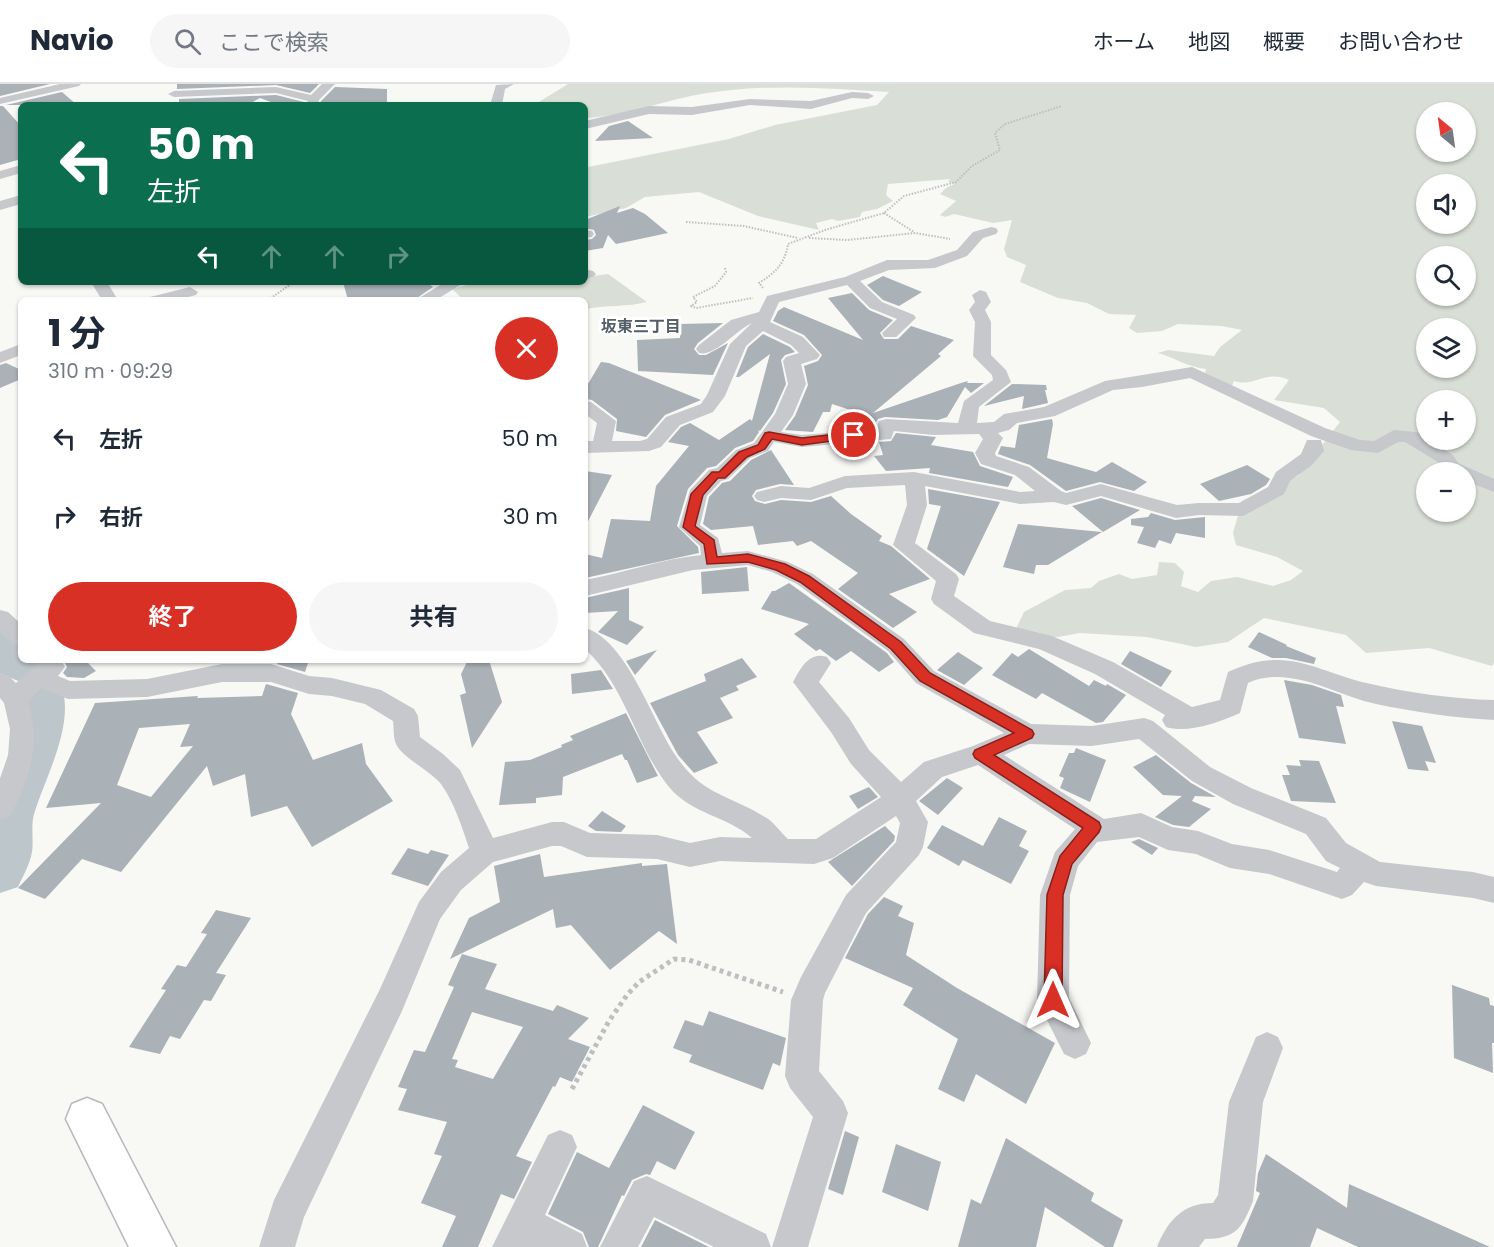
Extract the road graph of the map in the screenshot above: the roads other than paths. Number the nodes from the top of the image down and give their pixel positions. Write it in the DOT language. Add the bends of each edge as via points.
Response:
graph roads {
  1 [pos="75,84"];
  2 [pos="262,84"];
  3 [pos="329,84"];
  4 [pos="508,84"];
  5 [pos="0,88"];
  6 [pos="186,89"];
  7 [pos="868,96"];
  8 [pos="5,99"];
  9 [pos="161,101"];
  10 [pos="308,102"];
  11 [pos="312,102"];
  12 [pos="495,102"];
  13 [pos="588,124"];
  14 [pos="18,170"];
  15 [pos="0,175"];
  16 [pos="18,201"];
  17 [pos="0,206"];
  18 [pos="991,231"];
  19 [pos="850,280"];
  20 [pos="451,286"];
  21 [pos="190,291"];
  22 [pos="980,295"];
  23 [pos="167,297"];
  24 [pos="430,297"];
  25 [pos="763,321"];
  26 [pos="890,333"];
  27 [pos="705,349"];
  28 [pos="18,350"];
  29 [pos="0,358"];
  30 [pos="588,408"];
  31 [pos="976,427"];
  32 [pos="769,436"];
  33 [pos="1314,444"];
  34 [pos="593,447"];
  35 [pos="1448,462"];
  36 [pos="914,478"];
  37 [pos="1476,478"];
  38 [pos="1494,486"];
  39 [pos="764,496"];
  40 [pos="1054,496"];
  41 [pos="712,561"];
  42 [pos="588,587"];
  43 [pos="0,618"];
  44 [pos="18,635"];
  45 [pos="588,638"];
  46 [pos="588,656"];
  47 [pos="611,663"];
  48 [pos="819,663"];
  49 [pos="49,666"];
  50 [pos="8,691"];
  51 [pos="1494,710"];
  52 [pos="1189,717"];
  53 [pos="1144,728"];
  54 [pos="1027,734"];
  55 [pos="981,754"];
  56 [pos="900,800"];
  57 [pos="0,810"];
  58 [pos="1093,827"];
  59 [pos="779,849"];
  60 [pos="484,852"];
  61 [pos="1361,866"];
  62 [pos="1494,890"];
  63 [pos="1075,1043"];
  64 [pos="1267,1048"];
  65 [pos="87,1119"];
  66 [pos="560,1147"];
  67 [pos="516,1235"];
  68 [pos="153,1247"];
  69 [pos="277,1247"];
  70 [pos="569,1247"];
  71 [pos="618,1247"];
  72 [pos="753,1247"];
  73 [pos="790,1247"];
  74 [pos="1175,1247"];
  1 -- 8 [label="street"];
  2 -- 6 [label="street"];
  3 -- 11 [label="street"];
  4 -- 12 [label="street" via="500,87"];
  5 -- 8 [label="street"];
  6 -- 9 [label="street"];
  6 -- 10 [label="street" via="276,90"];
  7 -- 13 [label="street" via="852,95 811,105 750,102 692,111 649,110"];
  14 -- 15 [label="street"];
  16 -- 17 [label="street"];
  18 -- 19 [label="street" via="978,235 962,253 930,265 887,265"];
  19 -- 25 [label="street" via="773,299"];
  19 -- 26 [label="street" via="876,304 908,318"];
  20 -- 24 [label="street"];
  21 -- 23 [label="street"];
  22 -- 31 [label="street" via="983,302 977,310 982,322 982,356 1000,374 1002,382 970,405"];
  25 -- 27 [label="street" via="747,318"];
  25 -- 32 [label="street" via="812,355 792,361 797,384 784,415"];
  25 -- 34 [label="street" via="738,344 707,408 673,421 654,443 627,448"];
  28 -- 29 [label="street"];
  30 -- 34 [label="street" via="607,421"];
  31 -- 32 [label="street" via="886,425 884,435 802,441"];
  31 -- 35 [label="street" via="1002,426 1011,418 1048,412 1111,385 1191,372 1318,432 1358,446 1378,447 1394,436 1409,436"];
  31 -- 40 [label="street" via="993,438 985,453 988,460 1022,471"];
  32 -- 41 [label="street" via="761,447 743,454 721,475 716,474 697,494 689,527 710,543"];
  33 -- 40 [label="street" via="1314,451 1304,462 1293,466 1278,482 1277,490 1243,510 1199,508 1176,512 1101,490 1066,499"];
  36 -- 39 [label="street" via="845,482 811,494 781,492"];
  36 -- 40 [label="street" via="1020,498"];
  36 -- 52 [label="street" via="916,505 904,545 948,579 942,599 982,627 1044,642 1084,659"];
  37 -- 38 [label="street"];
  41 -- 42 [label="street" via="669,567"];
  41 -- 54 [label="street" via="748,558 805,579 896,645 925,677"];
  43 -- 44 [label="street"];
  45 -- 47 [label="street"];
  46 -- 47 [label="street"];
  47 -- 59 [label="street" via="679,780 699,799 757,826"];
  48 -- 56 [label="street" via="805,682 860,757"];
  49 -- 50 [label="street"];
  49 -- 60 [label="street" via="68,690 147,688 222,673 271,673 372,697 405,716 408,742 451,778"];
  50 -- 57 [label="street" via="22,716 24,746"];
  51 -- 52 [label="street" via="1468,710 1356,690 1297,669 1246,672 1237,678 1231,706"];
  52 -- 53 [label="street"];
  53 -- 54 [label="street" via="1092,736"];
  53 -- 61 [label="street" via="1201,774 1242,796 1316,826 1336,852"];
  54 -- 55 [label="street"];
  55 -- 56 [label="street" via="933,768"];
  55 -- 58 [label="street"];
  56 -- 59 [label="street" via="823,850"];
  56 -- 73 [label="street" via="914,822 909,847 856,904 807,1000 802,1076 831,1113"];
  58 -- 61 [label="street" via="1100,831 1141,825 1168,838 1198,843 1230,856 1269,862 1342,886"];
  58 -- 63 [label="street" via="1065,861 1055,895 1053,1000"];
  59 -- 60 [label="street" via="720,849 690,855 657,847 587,845 564,834 552,834"];
  60 -- 69 [label="street" via="451,881 429,911 391,1000 287,1213"];
  61 -- 62 [label="street" via="1376,874"];
  64 -- 74 [label="street" via="1246,1102 1235,1201 1222,1221 1197,1221"];
  65 -- 68 [label="main road"];
  66 -- 67 [label="street"];
  67 -- 70 [label="street"];
  71 -- 72 [label="street" via="647,1194"];
}
